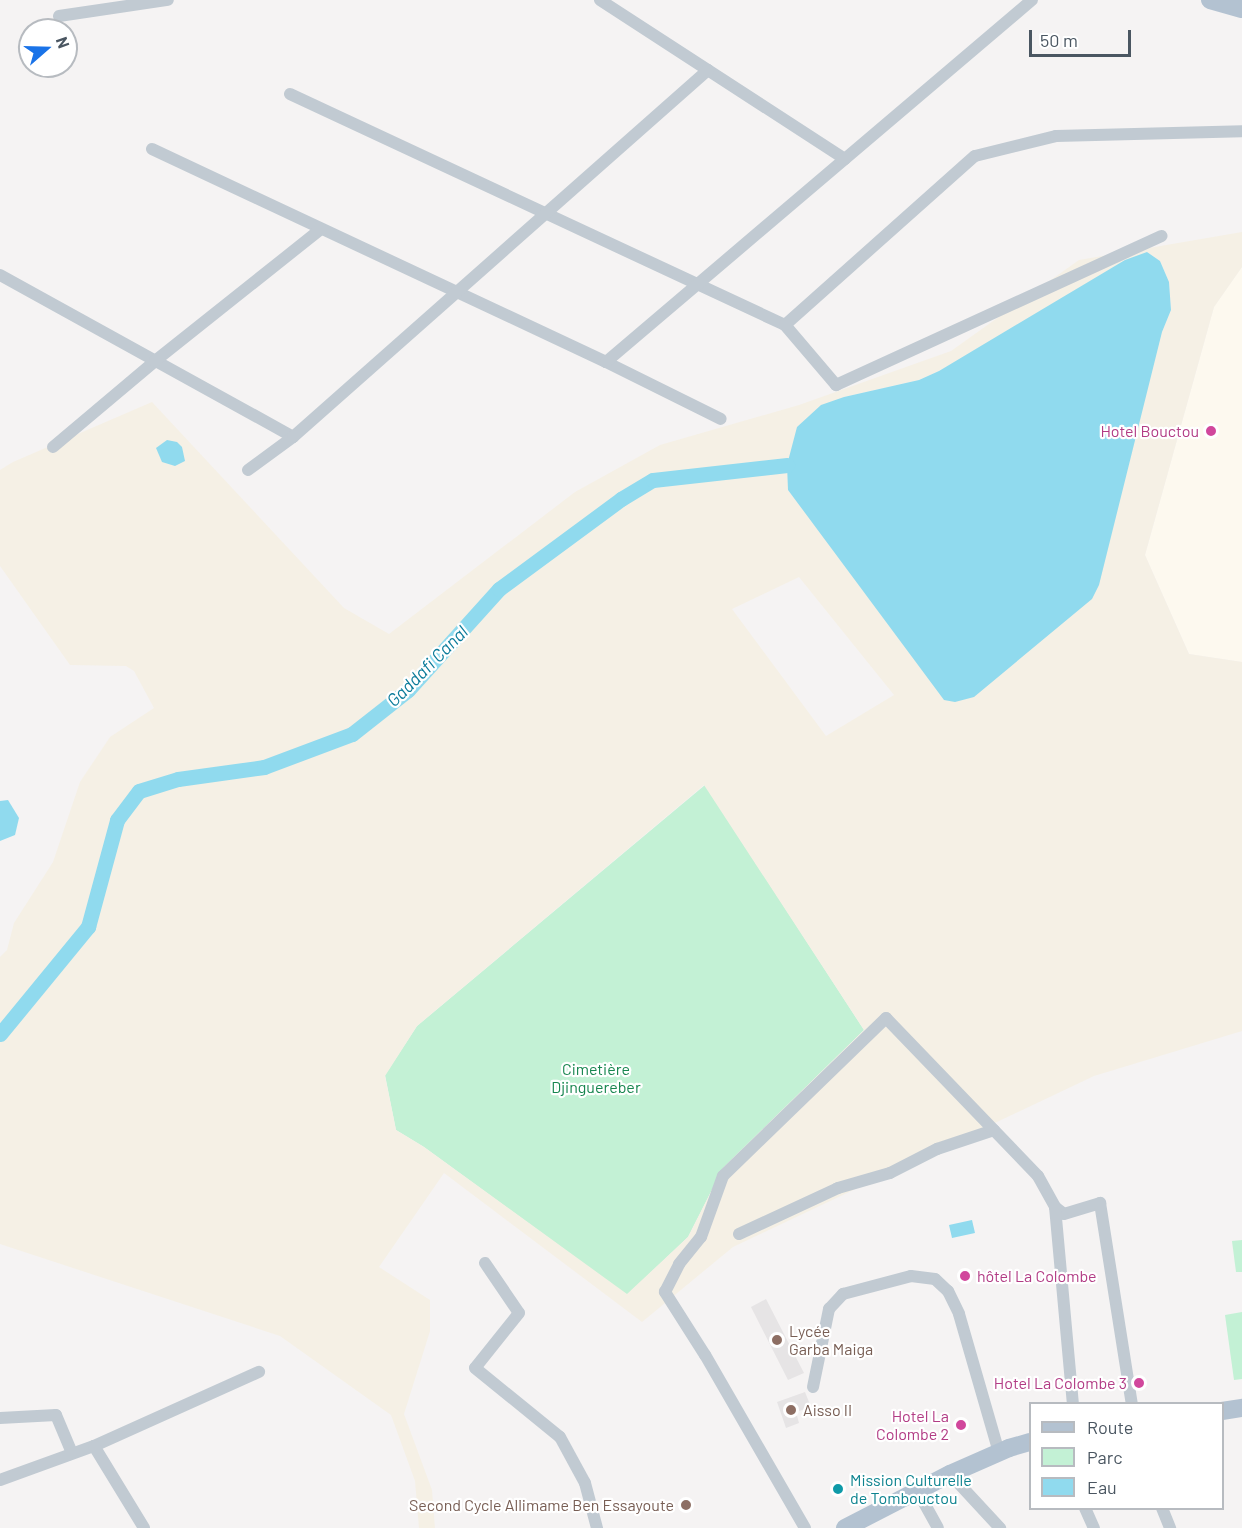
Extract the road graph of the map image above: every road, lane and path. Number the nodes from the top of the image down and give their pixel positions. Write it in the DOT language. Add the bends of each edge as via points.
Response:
graph roads {
  1 [pos="168,0"];
  2 [pos="600,0"];
  3 [pos="1032,0"];
  4 [pos="1210,0"];
  5 [pos="1242,9"];
  6 [pos="59,16"];
  7 [pos="708,70"];
  8 [pos="290,94"];
  9 [pos="1242,131"];
  10 [pos="152,149"];
  11 [pos="845,159"];
  12 [pos="546,213"];
  13 [pos="321,229"];
  14 [pos="1162,236"];
  15 [pos="0,275"];
  16 [pos="698,284"];
  17 [pos="457,292"];
  18 [pos="784,325"];
  19 [pos="155,361"];
  20 [pos="606,362"];
  21 [pos="721,419"];
  22 [pos="293,437"];
  23 [pos="53,447"];
  24 [pos="248,470"];
  25 [pos="994,1130"];
  26 [pos="1055,1207"];
  27 [pos="739,1234"];
  28 [pos="485,1263"];
  29 [pos="259,1372"];
  30 [pos="813,1387"];
  31 [pos="1073,1402"];
  32 [pos="1132,1402"];
  33 [pos="1242,1408"];
  34 [pos="1224,1411"];
  35 [pos="0,1418"];
  36 [pos="1029,1442"];
  37 [pos="94,1446"];
  38 [pos="72,1453"];
  39 [pos="999,1453"];
  40 [pos="950,1474"];
  41 [pos="0,1480"];
  42 [pos="917,1490"];
  43 [pos="1085,1510"];
  44 [pos="1162,1510"];
  45 [pos="854,1526"];
  46 [pos="144,1528"];
  47 [pos="597,1528"];
  48 [pos="805,1528"];
  49 [pos="938,1528"];
  50 [pos="1000,1528"];
  51 [pos="1094,1528"];
  52 [pos="1170,1528"];
  1 -- 6 [label="street"];
  2 -- 7 [label="street"];
  3 -- 11 [label="street"];
  4 -- 5 [label="main road"];
  7 -- 11 [label="street"];
  7 -- 12 [label="street"];
  8 -- 12 [label="street"];
  9 -- 18 [label="street" via="1056,136 975,156"];
  10 -- 13 [label="street"];
  11 -- 16 [label="street"];
  12 -- 16 [label="street"];
  12 -- 17 [label="street"];
  13 -- 17 [label="street"];
  13 -- 19 [label="street"];
  14 -- 18 [label="street" via="836,385"];
  15 -- 19 [label="street"];
  16 -- 18 [label="street"];
  16 -- 20 [label="street"];
  17 -- 20 [label="street"];
  17 -- 22 [label="street"];
  19 -- 22 [label="street"];
  19 -- 23 [label="street"];
  20 -- 21 [label="street"];
  22 -- 24 [label="street"];
  25 -- 26 [label="street" via="1038,1176"];
  25 -- 27 [label="street" via="937,1149 890,1173 837,1188"];
  25 -- 48 [label="street" via="886,1018 723,1176 701,1236 679,1264 665,1292"];
  26 -- 31 [label="street"];
  26 -- 32 [label="street" via="1064,1214 1100,1203"];
  28 -- 47 [label="street" via="519,1313 476,1368 560,1437 585,1483"];
  29 -- 37 [label="street"];
  30 -- 39 [label="street" via="830,1309 843,1294 911,1276 935,1279 948,1291 959,1314"];
  33 -- 34 [label="main road"];
  35 -- 38 [label="street" via="56,1415"];
  36 -- 39 [label="main road"];
  37 -- 38 [label="street"];
  37 -- 46 [label="street"];
  38 -- 41 [label="street"];
  39 -- 40 [label="main road"];
  40 -- 42 [label="main road"];
  40 -- 50 [label="street"];
  42 -- 45 [label="main road"];
  42 -- 49 [label="street"];
  43 -- 51 [label="street"];
  44 -- 52 [label="street"];
}
